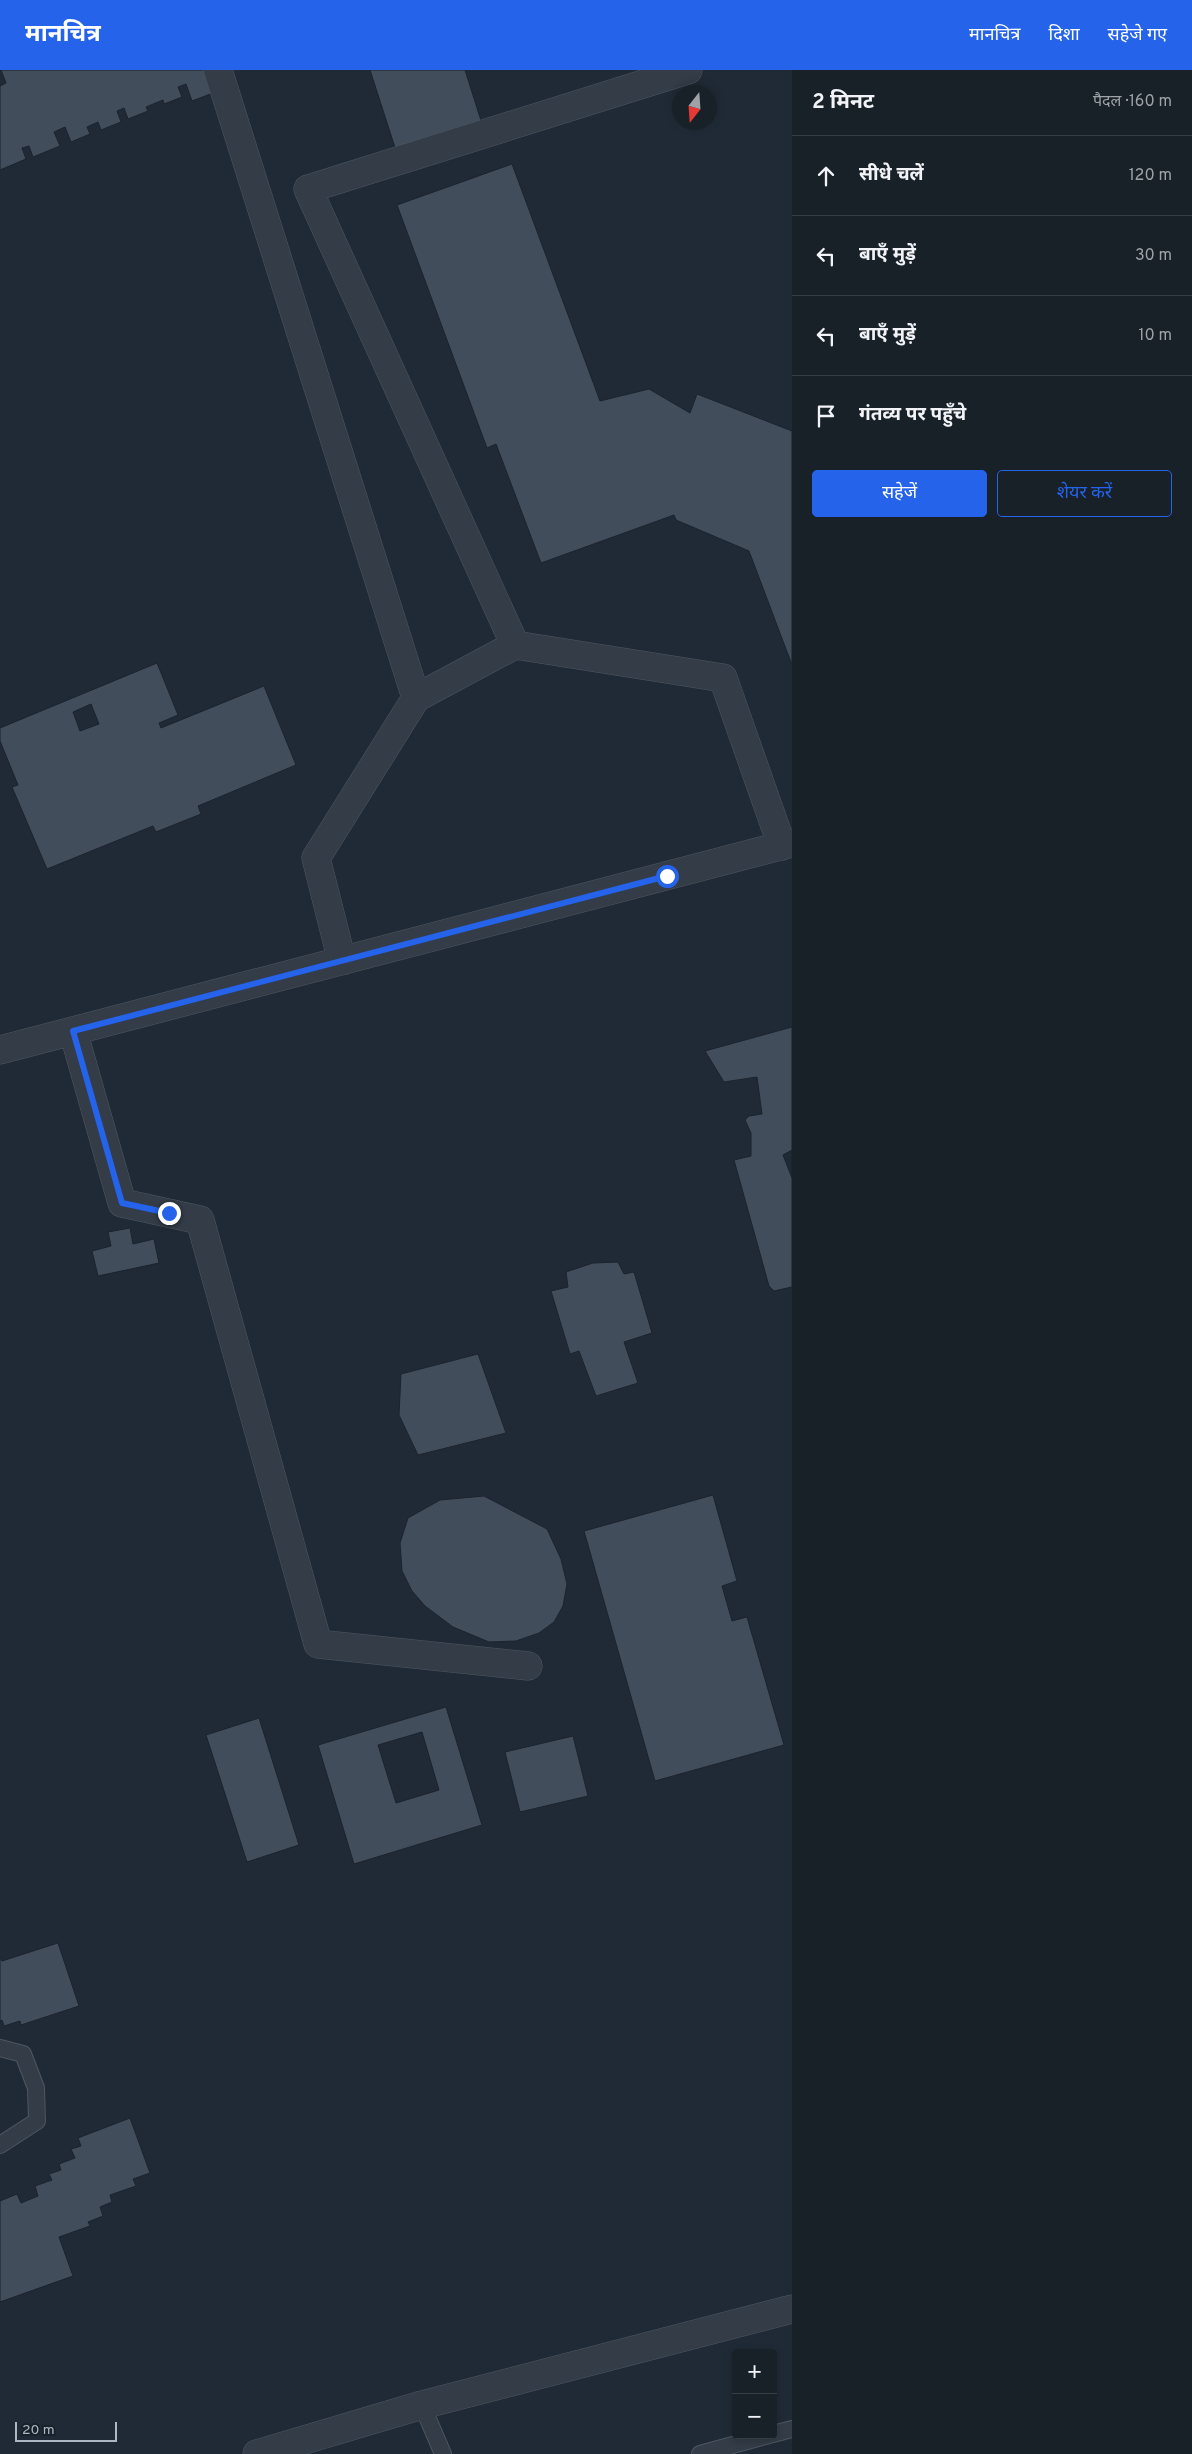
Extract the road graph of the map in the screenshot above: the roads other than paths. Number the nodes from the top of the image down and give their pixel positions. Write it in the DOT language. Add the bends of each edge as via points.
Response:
graph roads {
  1 [pos="218,70"];
  2 [pos="688,70"];
  3 [pos="515,645"];
  4 [pos="416,698"];
  5 [pos="787,845"];
  6 [pos="342,961"];
  7 [pos="73,1031"];
  8 [pos="0,1050"];
  9 [pos="528,1666"];
  10 [pos="0,2048"];
  11 [pos="0,2145"];
  12 [pos="792,2309"];
  13 [pos="422,2406"];
  14 [pos="792,2429"];
  15 [pos="777,2433"];
  16 [pos="754,2439"];
  17 [pos="257,2454"];
  18 [pos="443,2454"];
  19 [pos="700,2454"];
  1 -- 4 [label="street"];
  2 -- 3 [label="street" via="308,190"];
  3 -- 4 [label="street"];
  3 -- 5 [label="street" via="722,678"];
  4 -- 6 [label="street" via="316,858"];
  5 -- 6 [label="street"];
  6 -- 7 [label="street"];
  7 -- 8 [label="street"];
  7 -- 9 [label="street" via="122,1203 200,1220 318,1644"];
  10 -- 11 [label="lane" via="23,2054 36,2088 37,2121"];
  12 -- 13 [label="street"];
  13 -- 17 [label="street"];
  13 -- 18 [label="lane"];
  14 -- 15 [label="lane"];
  16 -- 19 [label="lane"];
}
